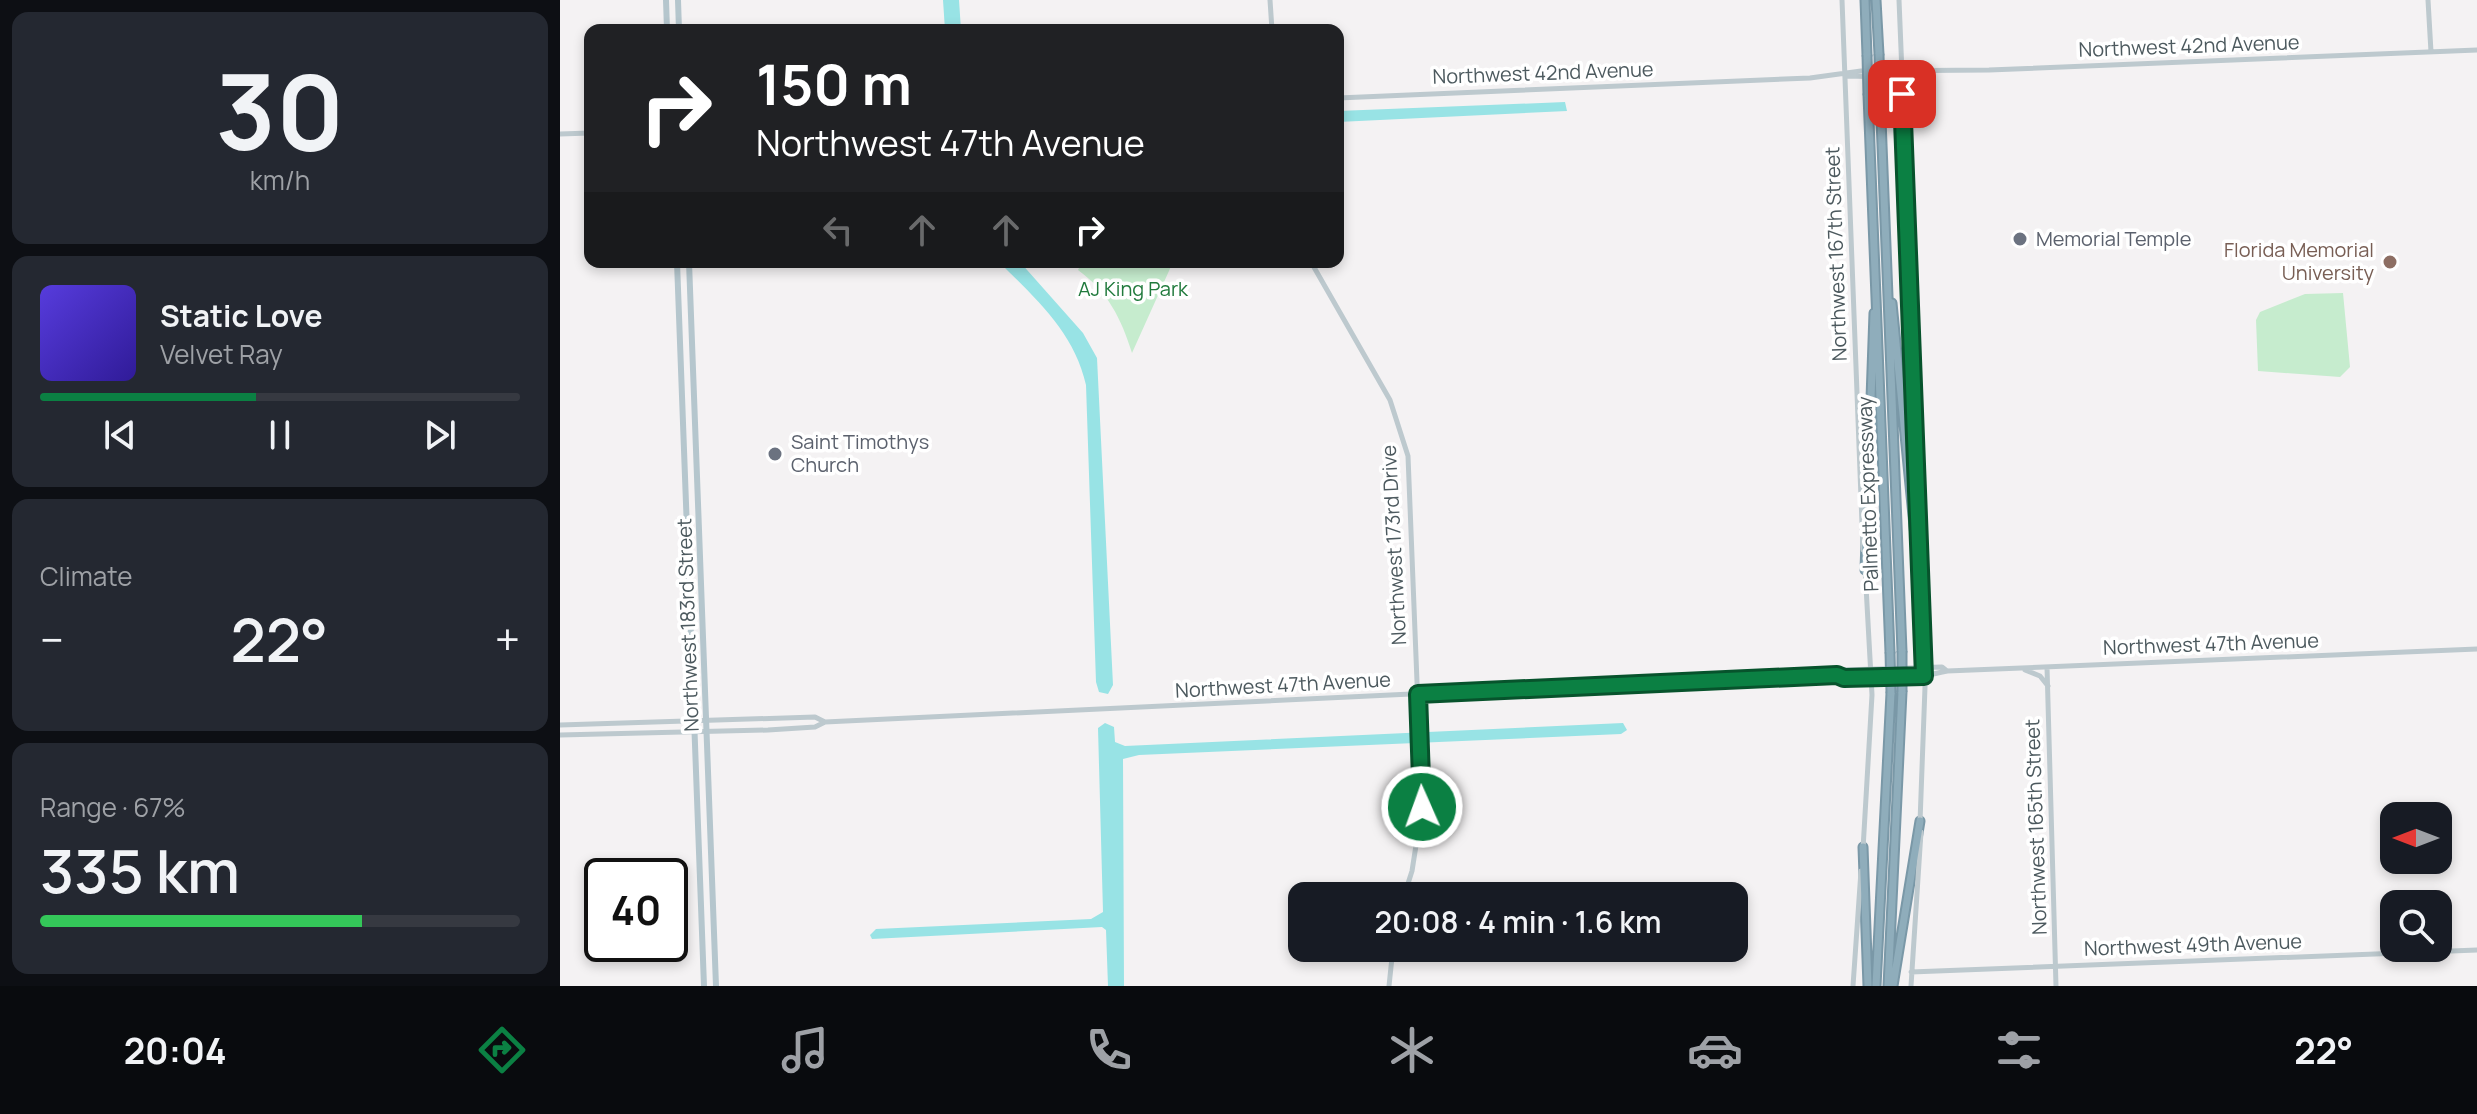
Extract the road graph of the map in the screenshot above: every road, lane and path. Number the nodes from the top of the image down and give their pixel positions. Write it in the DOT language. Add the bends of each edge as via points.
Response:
graph roads {
  1 [pos="666,0"];
  2 [pos="678,0"];
  3 [pos="1270,0"];
  4 [pos="1842,0"];
  5 [pos="1865,0"];
  6 [pos="1876,0"];
  7 [pos="1899,0"];
  8 [pos="2428,0"];
  9 [pos="667,24"];
  10 [pos="679,24"];
  11 [pos="1272,24"];
  12 [pos="2477,50"];
  13 [pos="2431,52"];
  14 [pos="1901,73"];
  15 [pos="1845,76"];
  16 [pos="1344,98"];
  17 [pos="584,133"];
  18 [pos="560,134"];
  19 [pos="677,268"];
  20 [pos="689,268"];
  21 [pos="1314,268"];
  22 [pos="1888,280"];
  23 [pos="1876,291"];
  24 [pos="679,293"];
  25 [pos="690,308"];
  26 [pos="679,310"];
  27 [pos="691,330"];
  28 [pos="683,384"];
  29 [pos="695,401"];
  30 [pos="690,552"];
  31 [pos="702,569"];
  32 [pos="691,570"];
  33 [pos="1865,570"];
  34 [pos="703,587"];
  35 [pos="1922,607"];
  36 [pos="2477,649"];
  37 [pos="1923,667"];
  38 [pos="2047,667"];
  39 [pos="1870,668"];
  40 [pos="2020,668"];
  41 [pos="1947,671"];
  42 [pos="1837,675"];
  43 [pos="1924,676"];
  44 [pos="1871,677"];
  45 [pos="2048,686"];
  46 [pos="1418,694"];
  47 [pos="708,721"];
  48 [pos="696,722"];
  49 [pos="825,722"];
  50 [pos="560,725"];
  51 [pos="708,732"];
  52 [pos="697,733"];
  53 [pos="560,735"];
  54 [pos="1920,821"];
  55 [pos="1863,847"];
  56 [pos="701,853"];
  57 [pos="713,868"];
  58 [pos="701,877"];
  59 [pos="1408,882"];
  60 [pos="714,900"];
  61 [pos="2477,950"];
  62 [pos="1392,962"];
  63 [pos="2056,967"];
  64 [pos="1911,972"];
  65 [pos="704,986"];
  66 [pos="716,986"];
  67 [pos="1389,986"];
  68 [pos="1853,986"];
  69 [pos="1868,986"];
  70 [pos="1876,986"];
  71 [pos="1890,986"];
  72 [pos="1911,986"];
  73 [pos="2056,986"];
  1 -- 9 [label="main road"];
  2 -- 10 [label="main road"];
  3 -- 11 [label="street"];
  4 -- 15 [label="street, Northwest 167th Street"];
  5 -- 23 [label="highway, Palmetto Expressway, bridge"];
  6 -- 22 [label="highway, Palmetto Expressway, bridge"];
  7 -- 14 [label="street"];
  8 -- 13 [label="street"];
  12 -- 13 [label="street, Northwest 42nd Avenue"];
  13 -- 14 [label="street, Northwest 42nd Avenue"];
  14 -- 15 [label="street, Northwest 42nd Avenue" via="1886,78"];
  14 -- 35 [label="street"];
  15 -- 16 [label="street, Northwest 42nd Avenue"];
  15 -- 33 [label="street, Northwest 167th Street"];
  17 -- 18 [label="street"];
  19 -- 24 [label="main road, Northwest 183rd Street"];
  20 -- 25 [label="main road, Northwest 183rd Street"];
  21 -- 46 [label="street, Northwest 173rd Drive" via="1390,400 1405,439"];
  22 -- 35 [label="highway"];
  22 -- 71 [label="highway, Palmetto Expressway, bridge" via="1902,651"];
  23 -- 33 [label="highway"];
  23 -- 70 [label="highway, Palmetto Expressway, bridge" via="1891,693"];
  24 -- 25 [label="main road"];
  24 -- 26 [label="main road, Northwest 183rd Street"];
  25 -- 27 [label="main road, Northwest 183rd Street"];
  26 -- 27 [label="main road"];
  26 -- 28 [label="main road, Northwest 183rd Street"];
  27 -- 29 [label="main road, Northwest 183rd Street"];
  28 -- 29 [label="main road"];
  28 -- 30 [label="main road, Northwest 183rd Street"];
  29 -- 31 [label="main road, Northwest 183rd Street"];
  30 -- 31 [label="main road"];
  30 -- 32 [label="main road, Northwest 183rd Street"];
  31 -- 34 [label="main road, Northwest 183rd Street"];
  32 -- 34 [label="main road"];
  32 -- 48 [label="main road, Northwest 183rd Street"];
  33 -- 39 [label="street, Northwest 167th Street"];
  34 -- 47 [label="main road, Northwest 183rd Street"];
  35 -- 37 [label="street"];
  36 -- 38 [label="street, Northwest 47th Avenue"];
  37 -- 39 [label="street, Northwest 47th Avenue"];
  37 -- 41 [label="street, Northwest 47th Avenue"];
  37 -- 43 [label="street"];
  38 -- 40 [label="street, Northwest 47th Avenue"];
  38 -- 45 [label="street, Northwest 165th Street"];
  39 -- 42 [label="street, Northwest 47th Avenue"];
  39 -- 44 [label="street, Northwest 167th Street"];
  40 -- 41 [label="street, Northwest 47th Avenue"];
  40 -- 45 [label="street" via="2040,676"];
  41 -- 43 [label="street, Northwest 47th Avenue"];
  42 -- 44 [label="street, Northwest 47th Avenue"];
  42 -- 46 [label="street, Northwest 47th Avenue"];
  43 -- 44 [label="street, Northwest 47th Avenue"];
  43 -- 54 [label="street"];
  44 -- 55 [label="street, Northwest 167th Street"];
  45 -- 63 [label="street, Northwest 165th Street"];
  46 -- 49 [label="street, Northwest 47th Avenue"];
  46 -- 59 [label="street, Northwest 173rd Drive" via="1422,807"];
  47 -- 48 [label="street, Northwest 47th Avenue"];
  47 -- 49 [label="street, Northwest 47th Avenue" via="815,717"];
  47 -- 51 [label="main road, Northwest 183rd Street"];
  48 -- 50 [label="street, Northwest 47th Avenue"];
  48 -- 52 [label="main road, Northwest 183rd Street"];
  49 -- 51 [label="street, Northwest 47th Avenue" via="815,727"];
  51 -- 52 [label="street, Northwest 47th Avenue"];
  51 -- 57 [label="main road, Northwest 183rd Street"];
  52 -- 53 [label="street, Northwest 47th Avenue"];
  52 -- 56 [label="main road, Northwest 183rd Street"];
  54 -- 64 [label="street"];
  54 -- 71 [label="highway"];
  55 -- 68 [label="street, Northwest 167th Street"];
  55 -- 69 [label="highway"];
  56 -- 57 [label="main road"];
  56 -- 58 [label="main road, Northwest 183rd Street"];
  57 -- 60 [label="main road, Northwest 183rd Street"];
  58 -- 60 [label="main road"];
  58 -- 65 [label="main road, Northwest 183rd Street"];
  60 -- 66 [label="main road, Northwest 183rd Street"];
  61 -- 63 [label="street, Northwest 49th Avenue"];
  62 -- 67 [label="street"];
  63 -- 64 [label="street, Northwest 49th Avenue"];
  63 -- 73 [label="street, Northwest 165th Street"];
  64 -- 72 [label="street"];
}
